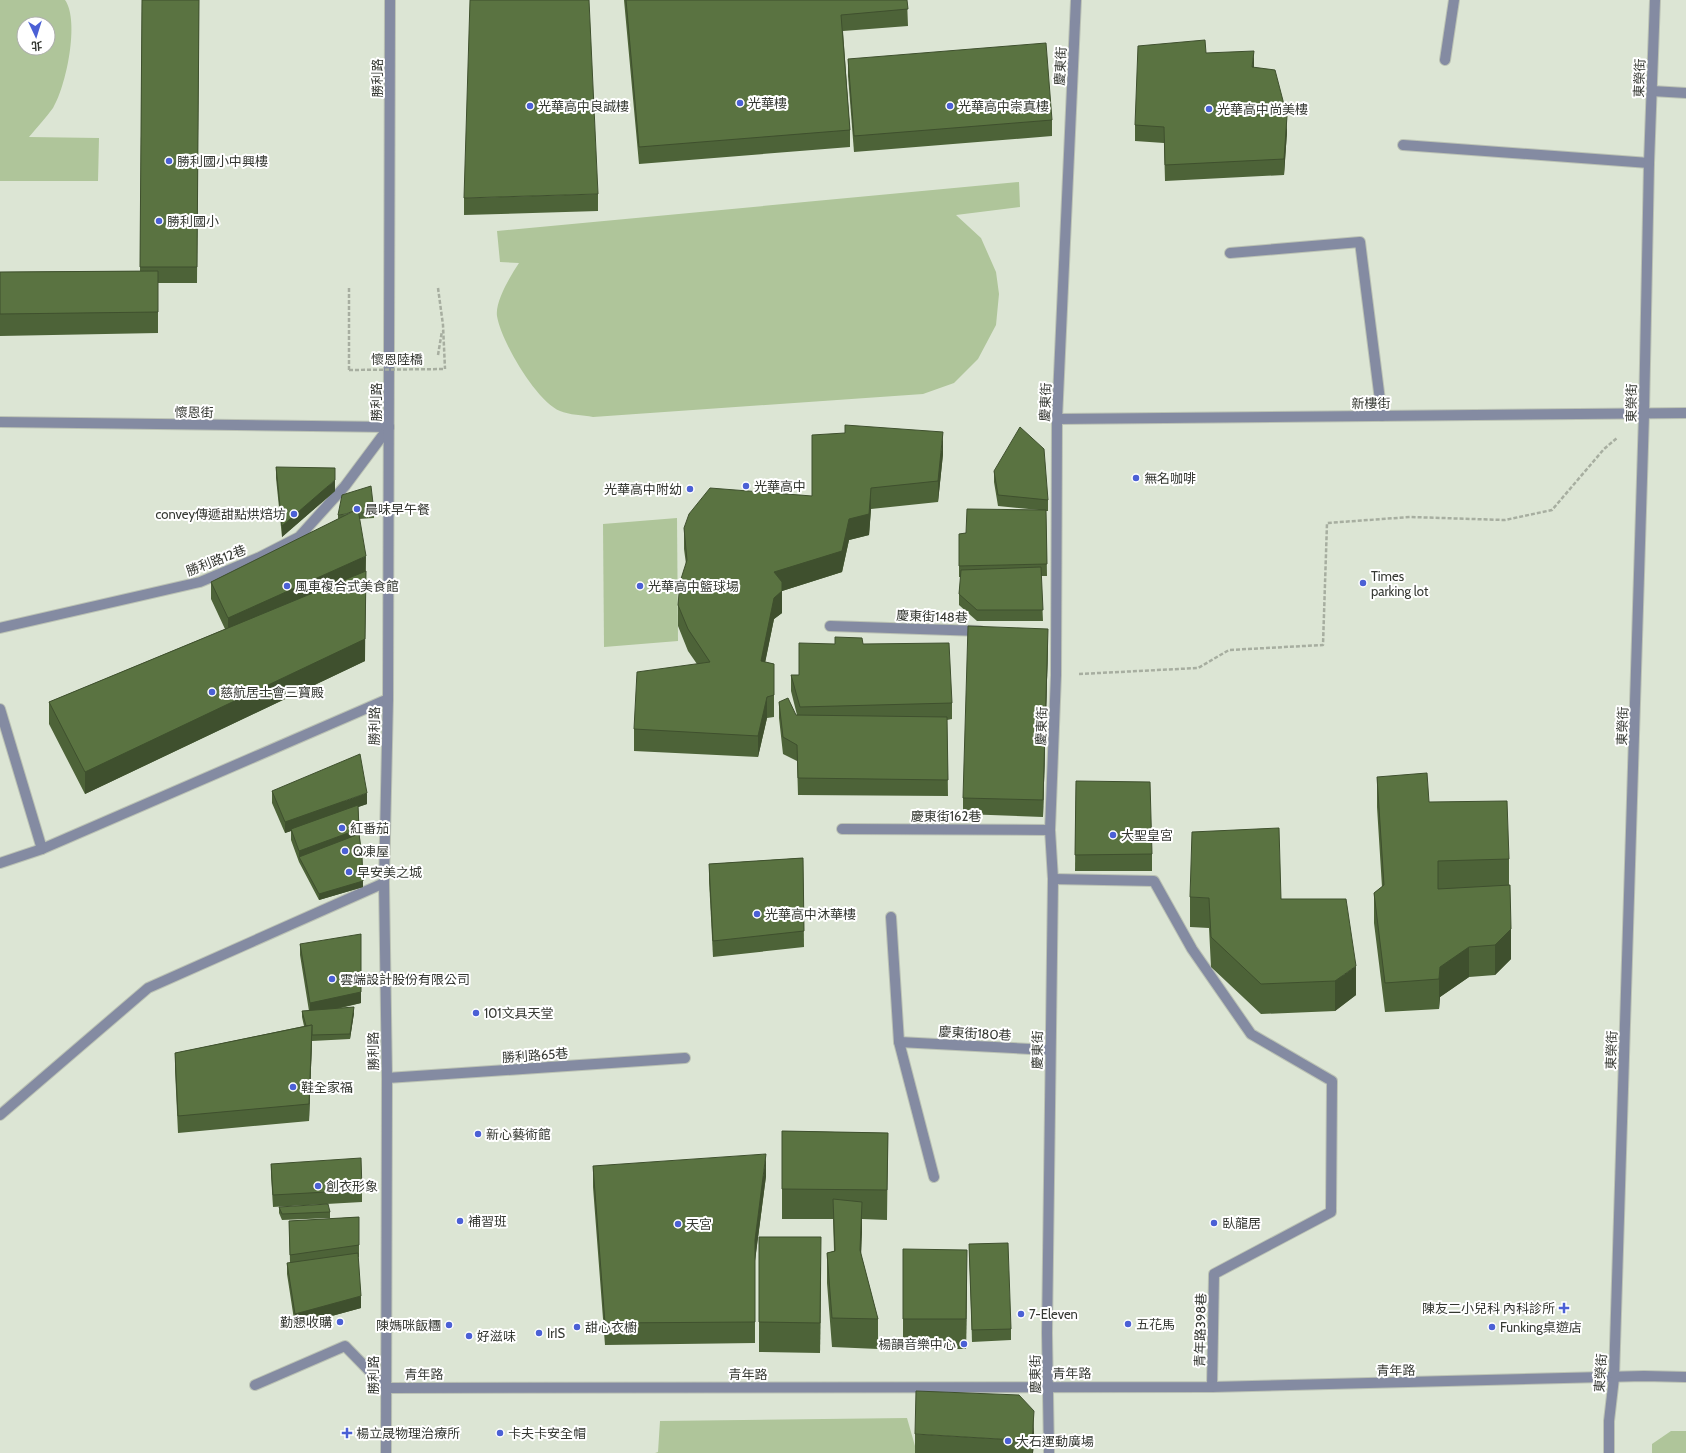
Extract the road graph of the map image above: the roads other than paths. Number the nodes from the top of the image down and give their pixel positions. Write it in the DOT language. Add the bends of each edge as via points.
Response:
graph roads {
  1 [pos="390,0"];
  2 [pos="1076,0"];
  3 [pos="1454,0"];
  4 [pos="1655,0"];
  5 [pos="1445,60"];
  6 [pos="1652,91"];
  7 [pos="1686,93"];
  8 [pos="1402,145"];
  9 [pos="1649,163"];
  10 [pos="1230,253"];
  11 [pos="1686,413"];
  12 [pos="1644,414"];
  13 [pos="1382,416"];
  14 [pos="1057,419"];
  15 [pos="0,422"];
  16 [pos="389,427"];
  17 [pos="830,626"];
  18 [pos="0,628"];
  19 [pos="994,632"];
  20 [pos="388,700"];
  21 [pos="0,709"];
  22 [pos="842,829"];
  23 [pos="1050,830"];
  24 [pos="42,849"];
  25 [pos="0,863"];
  26 [pos="1053,880"];
  27 [pos="384,883"];
  28 [pos="891,917"];
  29 [pos="899,1042"];
  30 [pos="1050,1050"];
  31 [pos="685,1058"];
  32 [pos="387,1078"];
  33 [pos="0,1115"];
  34 [pos="934,1177"];
  35 [pos="1686,1377"];
  36 [pos="1614,1378"];
  37 [pos="255,1385"];
  38 [pos="1048,1386"];
  39 [pos="1212,1387"];
  40 [pos="386,1388"];
  41 [pos="386,1453"];
  42 [pos="1049,1453"];
  43 [pos="1609,1453"];
  1 -- 16 [label="street, 勝利路"];
  2 -- 14 [label="street, 慶東街"];
  3 -- 5 [label="street"];
  4 -- 6 [label="street, 東榮街"];
  6 -- 7 [label="street"];
  6 -- 9 [label="street, 東榮街"];
  8 -- 9 [label="street"];
  9 -- 12 [label="street, 東榮街"];
  10 -- 13 [label="street" via="1360,242"];
  11 -- 12 [label="street, 新樓街"];
  12 -- 13 [label="street, 新樓街"];
  12 -- 36 [label="street, 東榮街"];
  13 -- 14 [label="street, 新樓街"];
  14 -- 23 [label="street, 慶東街" via="1052,634 1056,675"];
  15 -- 16 [label="street, 懷恩街"];
  16 -- 18 [label="street, 勝利路12巷" via="345,486 299,537 200,582"];
  16 -- 20 [label="street, 勝利路"];
  17 -- 19 [label="street, 慶東街148巷"];
  20 -- 24 [label="street"];
  20 -- 27 [label="street, 勝利路"];
  21 -- 24 [label="street"];
  22 -- 23 [label="street, 慶東街162巷"];
  23 -- 26 [label="street, 慶東街"];
  24 -- 25 [label="street"];
  26 -- 30 [label="street, 慶東街"];
  26 -- 39 [label="street, 青年路398巷" via="1154,881 1192,949 1251,1034 1332,1081 1332,1212 1214,1274"];
  27 -- 32 [label="street, 勝利路"];
  27 -- 33 [label="street" via="148,988"];
  28 -- 29 [label="street"];
  29 -- 30 [label="street, 慶東街180巷"];
  29 -- 34 [label="street"];
  30 -- 38 [label="street, 慶東街"];
  31 -- 32 [label="street, 勝利路65巷"];
  32 -- 40 [label="street, 勝利路"];
  35 -- 36 [label="street, 青年路"];
  36 -- 39 [label="street, 青年路"];
  36 -- 43 [label="street, 東榮街" via="1609,1421"];
  37 -- 40 [label="street" via="345,1346"];
  38 -- 39 [label="street, 青年路"];
  38 -- 40 [label="street, 青年路"];
  38 -- 42 [label="street, 慶東街"];
  40 -- 41 [label="street, 勝利路"];
}
